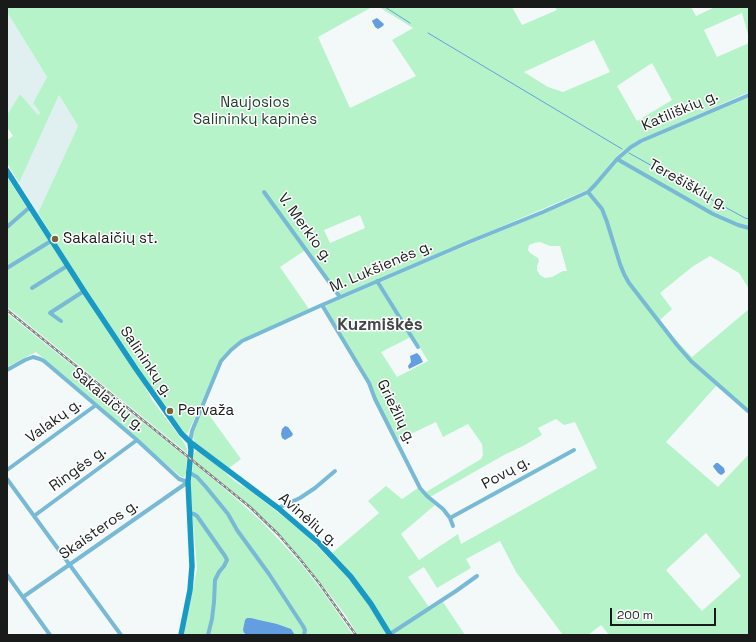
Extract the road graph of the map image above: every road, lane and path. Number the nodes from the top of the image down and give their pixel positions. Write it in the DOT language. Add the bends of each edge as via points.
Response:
graph roads {
  1 [pos="749,95"];
  2 [pos="623,153"];
  3 [pos="617,159"];
  4 [pos="7,171"];
  5 [pos="264,192"];
  6 [pos="588,192"];
  7 [pos="30,208"];
  8 [pos="7,227"];
  9 [pos="749,228"];
  10 [pos="51,241"];
  11 [pos="67,266"];
  12 [pos="7,268"];
  13 [pos="378,281"];
  14 [pos="32,288"];
  15 [pos="84,291"];
  16 [pos="340,298"];
  17 [pos="322,305"];
  18 [pos="61,321"];
  19 [pos="418,347"];
  20 [pos="7,370"];
  21 [pos="96,405"];
  22 [pos="748,411"];
  23 [pos="137,440"];
  24 [pos="190,442"];
  25 [pos="574,450"];
  26 [pos="7,470"];
  27 [pos="335,471"];
  28 [pos="188,472"];
  29 [pos="7,479"];
  30 [pos="188,482"];
  31 [pos="278,508"];
  32 [pos="189,513"];
  33 [pos="34,516"];
  34 [pos="450,518"];
  35 [pos="453,526"];
  36 [pos="70,565"];
  37 [pos="7,575"];
  38 [pos="476,576"];
  39 [pos="23,597"];
  40 [pos="50,635"];
  41 [pos="121,635"];
  42 [pos="182,635"];
  43 [pos="208,635"];
  44 [pos="304,635"];
  45 [pos="390,635"];
  1 -- 2 [label="street, Katiliškių g." via="641,141"];
  2 -- 3 [label="street, M. Lukšienės g."];
  3 -- 6 [label="street, M. Lukšienės g."];
  3 -- 9 [label="street, Terešiškių g." via="713,214"];
  4 -- 7 [label="main road, Salininkų g."];
  5 -- 16 [label="street, V. Merkio g."];
  6 -- 13 [label="street, M. Lukšienės g."];
  6 -- 22 [label="street" via="602,209 629,283 691,362"];
  7 -- 8 [label="street"];
  7 -- 10 [label="main road, Salininkų g."];
  10 -- 11 [label="main road, Salininkų g."];
  10 -- 12 [label="street"];
  11 -- 14 [label="street"];
  11 -- 15 [label="main road, Salininkų g."];
  13 -- 16 [label="street, M. Lukšienės g."];
  13 -- 19 [label="street"];
  15 -- 18 [label="street" via="50,313"];
  15 -- 24 [label="main road, Salininkų g." via="172,421"];
  16 -- 17 [label="street, M. Lukšienės g."];
  17 -- 24 [label="street, M. Lukšienės g." via="242,341 226,355 197,417"];
  17 -- 34 [label="street, Griežlių g." via="369,383 420,488"];
  20 -- 21 [label="street, Sakalaičių g." via="28,358 36,357"];
  21 -- 23 [label="street, Sakalaičių g."];
  21 -- 26 [label="street, Valakų g."];
  23 -- 30 [label="street, Sakalaičių g." via="179,478"];
  23 -- 33 [label="street, Ringės g."];
  24 -- 28 [label="main road"];
  24 -- 31 [label="main road, Avinėlių g."];
  25 -- 34 [label="street, Povų g."];
  27 -- 31 [label="street" via="300,498"];
  28 -- 30 [label="main road"];
  28 -- 44 [label="street" via="197,477 228,514 303,626"];
  29 -- 33 [label="street"];
  30 -- 32 [label="main road"];
  30 -- 36 [label="street, Skaisteros g."];
  31 -- 45 [label="main road, Avinėlių g." via="319,543 351,577"];
  32 -- 42 [label="main road" via="192,580"];
  32 -- 43 [label="street" via="197,516 227,560 215,580"];
  33 -- 36 [label="street"];
  34 -- 35 [label="street, Griežlių g."];
  36 -- 39 [label="street, Skaisteros g."];
  36 -- 41 [label="street"];
  37 -- 39 [label="street"];
  38 -- 45 [label="street"];
  39 -- 40 [label="street"];
}
